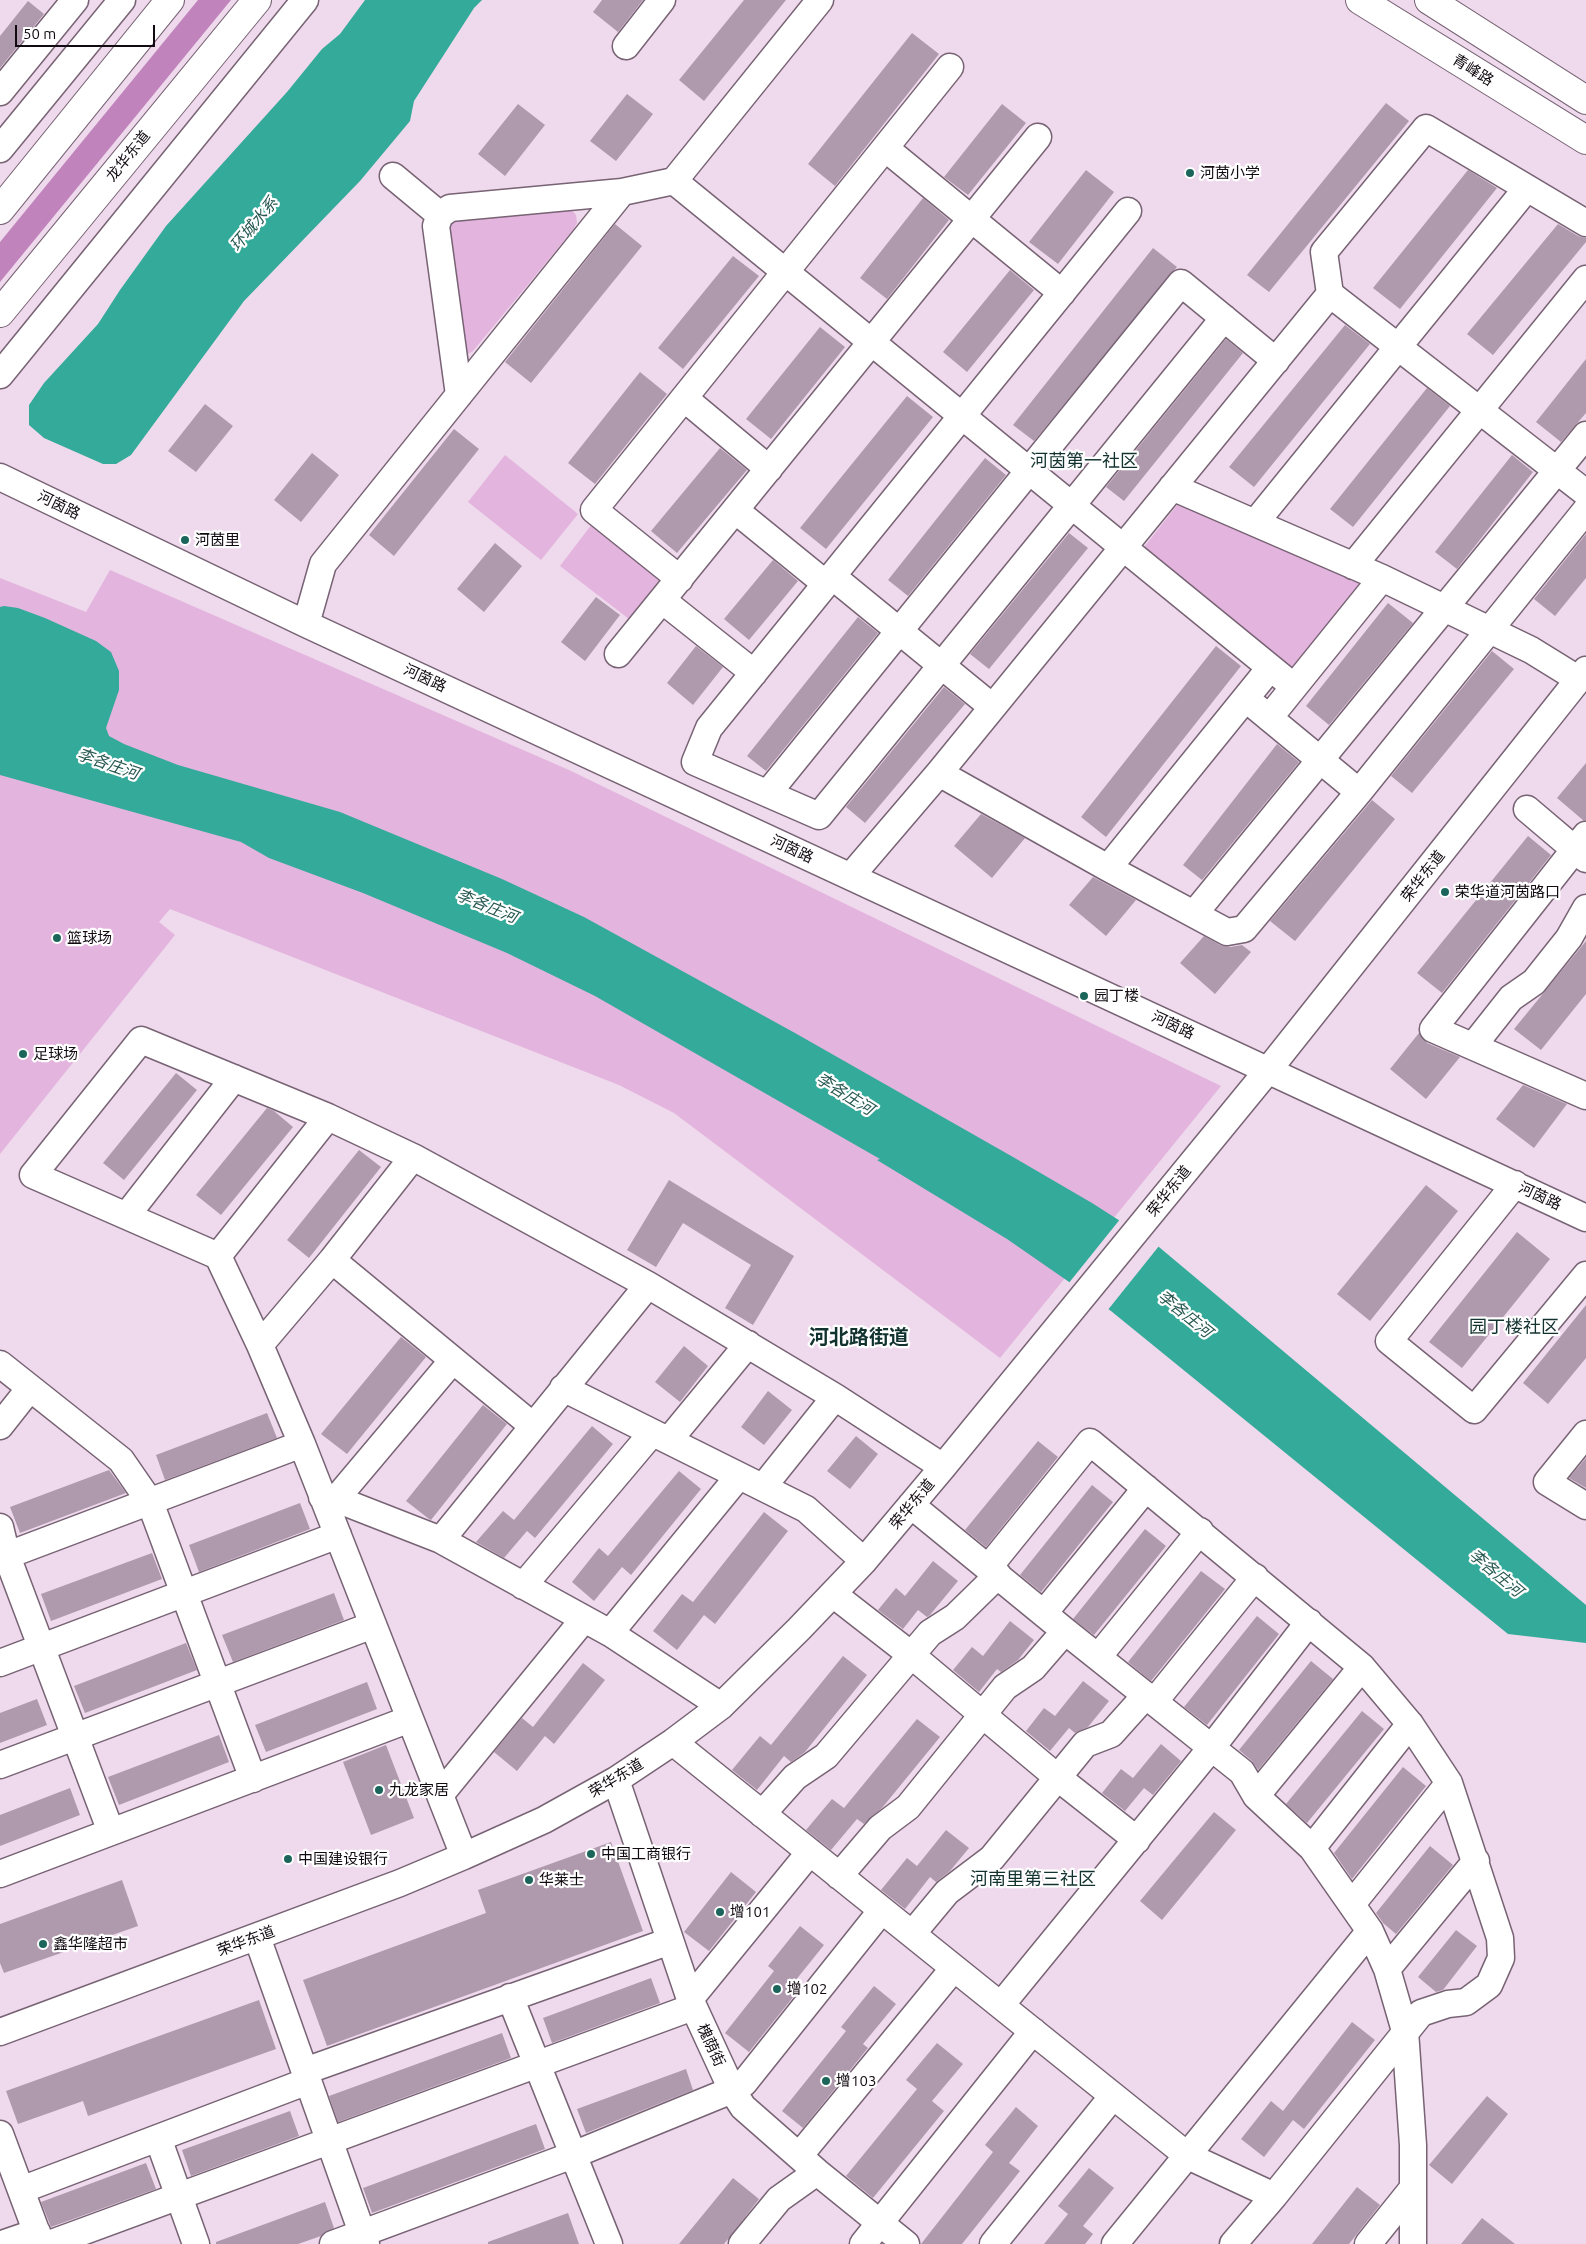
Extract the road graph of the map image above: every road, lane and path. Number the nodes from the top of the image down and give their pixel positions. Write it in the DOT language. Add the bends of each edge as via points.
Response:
graph roads {
  1 [pos="122,0"];
  2 [pos="170,0"];
  3 [pos="257,0"];
  4 [pos="304,0"];
  5 [pos="662,0"];
  6 [pos="820,0"];
  7 [pos="1360,0"];
  8 [pos="1429,0"];
  9 [pos="73,1"];
  10 [pos="101,26"];
  11 [pos="626,46"];
  12 [pos="130,49"];
  13 [pos="950,67"];
  14 [pos="0,92"];
  15 [pos="1586,100"];
  16 [pos="1038,137"];
  17 [pos="1586,140"];
  18 [pos="885,148"];
  19 [pos="0,149"];
  20 [pos="393,176"];
  21 [pos="674,181"];
  22 [pos="1527,188"];
  23 [pos="622,192"];
  24 [pos="0,210"];
  25 [pos="1128,211"];
  26 [pos="440,215"];
  27 [pos="971,219"];
  28 [pos="1586,223"];
  29 [pos="785,272"];
  30 [pos="1586,279"];
  31 [pos="1062,293"];
  32 [pos="1330,294"];
  33 [pos="0,313"];
  34 [pos="1224,318"];
  35 [pos="871,342"];
  36 [pos="1399,347"];
  37 [pos="1276,360"];
  38 [pos="0,375"];
  39 [pos="459,395"];
  40 [pos="684,398"];
  41 [pos="1480,410"];
  42 [pos="962,416"];
  43 [pos="1586,435"];
  44 [pos="769,469"];
  45 [pos="1557,470"];
  46 [pos="1029,471"];
  47 [pos="0,477"];
  48 [pos="1172,488"];
  49 [pos="1586,493"];
  50 [pos="1072,505"];
  51 [pos="735,510"];
  52 [pos="1586,510"];
  53 [pos="1255,523"];
  54 [pos="1123,547"];
  55 [pos="1353,566"];
  56 [pos="1382,578"];
  57 [pos="680,579"];
  58 [pos="829,580"];
  59 [pos="662,600"];
  60 [pos="1445,608"];
  61 [pos="306,624"];
  62 [pos="900,630"];
  63 [pos="1489,630"];
  64 [pos="618,654"];
  65 [pos="942,665"];
  66 [pos="1270,668"];
  67 [pos="754,673"];
  68 [pos="1582,674"];
  69 [pos="1293,686"];
  70 [pos="1245,698"];
  71 [pos="991,706"];
  72 [pos="1269,718"];
  73 [pos="1320,760"];
  74 [pos="939,772"];
  75 [pos="1359,792"];
  76 [pos="768,793"];
  77 [pos="1527,809"];
  78 [pos="1582,847"];
  79 [pos="1108,868"];
  80 [pos="851,876"];
  81 [pos="1586,908"];
  82 [pos="1194,914"];
  83 [pos="1473,1046"];
  84 [pos="1269,1070"];
  85 [pos="234,1078"];
  86 [pos="1586,1096"];
  87 [pos="328,1117"];
  88 [pos="413,1157"];
  89 [pos="1514,1184"];
  90 [pos="127,1215"];
  91 [pos="1586,1218"];
  92 [pos="218,1256"];
  93 [pos="332,1260"];
  94 [pos="1586,1275"];
  95 [pos="648,1285"];
  96 [pos="748,1344"];
  97 [pos="260,1345"];
  98 [pos="453,1360"];
  99 [pos="0,1364"];
  100 [pos="30,1388"];
  101 [pos="564,1388"];
  102 [pos="835,1396"];
  103 [pos="0,1426"];
  104 [pos="533,1426"];
  105 [pos="1586,1434"];
  106 [pos="660,1437"];
  107 [pos="302,1444"];
  108 [pos="943,1467"];
  109 [pos="738,1477"];
  110 [pos="763,1487"];
  111 [pos="1146,1488"];
  112 [pos="329,1498"];
  113 [pos="150,1502"];
  114 [pos="911,1505"];
  115 [pos="1586,1506"];
  116 [pos="0,1526"];
  117 [pos="1200,1532"];
  118 [pos="338,1535"];
  119 [pos="441,1540"];
  120 [pos="3,1557"];
  121 [pos="864,1561"];
  122 [pos="993,1571"];
  123 [pos="1255,1577"];
  124 [pos="523,1586"];
  125 [pos="184,1593"];
  126 [pos="833,1594"];
  127 [pos="1044,1613"];
  128 [pos="584,1619"];
  129 [pos="1308,1622"];
  130 [pos="373,1625"];
  131 [pos="1065,1631"];
  132 [pos="610,1633"];
  133 [pos="41,1647"];
  134 [pos="910,1654"];
  135 [pos="1098,1658"];
  136 [pos="0,1663"];
  137 [pos="1362,1667"];
  138 [pos="218,1683"];
  139 [pos="1150,1699"];
  140 [pos="721,1706"];
  141 [pos="983,1714"];
  142 [pos="410,1719"];
  143 [pos="1410,1724"];
  144 [pos="75,1737"];
  145 [pos="673,1742"];
  146 [pos="1212,1747"];
  147 [pos="0,1765"];
  148 [pos="1057,1777"];
  149 [pos="253,1779"];
  150 [pos="616,1780"];
  151 [pos="1449,1783"];
  152 [pos="440,1795"];
  153 [pos="1256,1796"];
  154 [pos="762,1814"];
  155 [pos="111,1832"];
  156 [pos="1137,1840"];
  157 [pos="1312,1848"];
  158 [pos="810,1852"];
  159 [pos="464,1856"];
  160 [pos="1476,1861"];
  161 [pos="0,1874"];
  162 [pos="839,1876"];
  163 [pos="1352,1904"];
  164 [pos="882,1910"];
  165 [pos="1370,1931"];
  166 [pos="912,1934"];
  167 [pos="257,1937"];
  168 [pos="670,1941"];
  169 [pos="954,1968"];
  170 [pos="1387,1970"];
  171 [pos="510,1997"];
  172 [pos="692,2003"];
  173 [pos="1001,2005"];
  174 [pos="1,2028"];
  175 [pos="1033,2031"];
  176 [pos="1405,2032"];
  177 [pos="537,2064"];
  178 [pos="306,2076"];
  179 [pos="732,2090"];
  180 [pos="1114,2096"];
  181 [pos="0,2134"];
  182 [pos="158,2138"];
  183 [pos="329,2141"];
  184 [pos="573,2155"];
  185 [pos="1188,2156"];
  186 [pos="808,2164"];
  187 [pos="1413,2188"];
  188 [pos="21,2190"];
  189 [pos="179,2196"];
  190 [pos="1274,2196"];
  191 [pos="879,2223"];
  192 [pos="364,2239"];
  193 [pos="42,2240"];
  194 [pos="603,2242"];
  195 [pos="2,2244"];
  196 [pos="196,2244"];
  197 [pos="333,2244"];
  198 [pos="742,2244"];
  199 [pos="863,2244"];
  200 [pos="906,2244"];
  201 [pos="993,2244"];
  202 [pos="1115,2244"];
  203 [pos="1233,2244"];
  204 [pos="1368,2244"];
  205 [pos="1413,2244"];
  1 -- 10 [label="street"];
  2 -- 12 [label="main road"];
  3 -- 33 [label="main road, 龙华东道"];
  4 -- 38 [label="street"];
  5 -- 11 [label="street"];
  6 -- 21 [label="street"];
  7 -- 17 [label="main road, 青峰路"];
  8 -- 15 [label="main road"];
  9 -- 10 [label="street"];
  9 -- 14 [label="street"];
  10 -- 12 [label="street"];
  10 -- 19 [label="street"];
  12 -- 24 [label="main road"];
  13 -- 18 [label="street"];
  16 -- 27 [label="street"];
  18 -- 27 [label="street"];
  18 -- 29 [label="street"];
  20 -- 26 [label="street"];
  21 -- 23 [label="street"];
  21 -- 29 [label="street"];
  22 -- 28 [label="street"];
  22 -- 32 [label="street" via="1426,128 1324,252"];
  22 -- 36 [label="street"];
  23 -- 26 [label="street" via="450,208"];
  23 -- 39 [label="street"];
  25 -- 31 [label="street"];
  26 -- 39 [label="street" via="436,226"];
  27 -- 31 [label="street"];
  27 -- 35 [label="street"];
  29 -- 35 [label="street"];
  29 -- 40 [label="street"];
  30 -- 41 [label="street"];
  31 -- 42 [label="street"];
  32 -- 36 [label="street"];
  32 -- 37 [label="street"];
  34 -- 37 [label="street"];
  34 -- 46 [label="street" via="1181,283"];
  34 -- 50 [label="street"];
  35 -- 42 [label="street"];
  35 -- 44 [label="street"];
  36 -- 41 [label="street"];
  36 -- 53 [label="street"];
  37 -- 48 [label="street"];
  39 -- 61 [label="street" via="323,564"];
  40 -- 44 [label="street"];
  40 -- 57 [label="street" via="594,510"];
  41 -- 45 [label="street"];
  41 -- 55 [label="street"];
  42 -- 46 [label="street"];
  42 -- 58 [label="street"];
  43 -- 45 [label="street"];
  44 -- 51 [label="street"];
  45 -- 49 [label="street"];
  45 -- 60 [label="street"];
  46 -- 50 [label="street"];
  46 -- 62 [label="street"];
  47 -- 61 [label="street, 河茵路"];
  48 -- 53 [label="street"];
  48 -- 54 [label="street"];
  50 -- 54 [label="street"];
  50 -- 65 [label="street"];
  51 -- 57 [label="street"];
  51 -- 58 [label="street"];
  52 -- 63 [label="street"];
  53 -- 55 [label="street"];
  54 -- 66 [label="street"];
  54 -- 71 [label="street"];
  55 -- 56 [label="street"];
  56 -- 60 [label="street"];
  56 -- 69 [label="street"];
  57 -- 59 [label="street"];
  58 -- 62 [label="street"];
  58 -- 67 [label="street"];
  59 -- 64 [label="street"];
  59 -- 67 [label="street"];
  60 -- 63 [label="street"];
  60 -- 73 [label="street"];
  61 -- 80 [label="street, 河茵路"];
  62 -- 65 [label="street"];
  62 -- 76 [label="street"];
  63 -- 68 [label="street"];
  63 -- 75 [label="street"];
  65 -- 71 [label="street"];
  65 -- 76 [label="street" via="819,816"];
  66 -- 69 [label="street"];
  66 -- 70 [label="street"];
  67 -- 76 [label="street" via="709,728 694,762"];
  68 -- 84 [label="street, 荣华东道"];
  69 -- 72 [label="street"];
  70 -- 72 [label="street"];
  70 -- 79 [label="street"];
  71 -- 74 [label="street"];
  72 -- 73 [label="street"];
  73 -- 75 [label="street"];
  73 -- 82 [label="street"];
  74 -- 79 [label="street"];
  74 -- 80 [label="street"];
  75 -- 82 [label="street" via="1244,929 1227,932"];
  77 -- 78 [label="street"];
  78 -- 83 [label="street" via="1433,1029"];
  79 -- 82 [label="street"];
  80 -- 84 [label="street, 河茵路"];
  81 -- 83 [label="street" via="1569,938 1534,982 1511,998"];
  83 -- 86 [label="street"];
  84 -- 89 [label="street, 河茵路"];
  84 -- 108 [label="street, 荣华东道"];
  85 -- 87 [label="street"];
  85 -- 90 [label="street"];
  85 -- 90 [label="street" via="140,1040 33,1175"];
  87 -- 88 [label="street"];
  87 -- 92 [label="street"];
  88 -- 93 [label="street"];
  88 -- 95 [label="street"];
  89 -- 91 [label="street, 河茵路"];
  89 -- 94 [label="street" via="1389,1341 1474,1410"];
  90 -- 92 [label="street"];
  92 -- 97 [label="street"];
  93 -- 97 [label="street"];
  93 -- 98 [label="street"];
  95 -- 96 [label="street"];
  95 -- 101 [label="street"];
  96 -- 102 [label="street"];
  96 -- 106 [label="street"];
  97 -- 107 [label="street"];
  98 -- 104 [label="street"];
  98 -- 112 [label="street"];
  99 -- 100 [label="street"];
  100 -- 103 [label="street"];
  100 -- 113 [label="street" via="121,1460"];
  101 -- 104 [label="street"];
  101 -- 106 [label="street"];
  102 -- 108 [label="street"];
  102 -- 110 [label="street"];
  104 -- 119 [label="street"];
  105 -- 115 [label="street" via="1547,1482"];
  106 -- 109 [label="street"];
  106 -- 124 [label="street"];
  107 -- 112 [label="street"];
  107 -- 113 [label="street"];
  108 -- 114 [label="street, 荣华东道"];
  109 -- 110 [label="street"];
  109 -- 132 [label="street"];
  110 -- 121 [label="street" via="806,1510"];
  111 -- 117 [label="street"];
  111 -- 122 [label="street" via="1090,1442"];
  111 -- 127 [label="street"];
  112 -- 118 [label="street"];
  112 -- 119 [label="street"];
  113 -- 120 [label="street"];
  113 -- 125 [label="street"];
  114 -- 121 [label="street, 荣华东道"];
  114 -- 122 [label="street"];
  116 -- 120 [label="street"];
  117 -- 123 [label="street"];
  117 -- 135 [label="street"];
  118 -- 125 [label="street"];
  118 -- 130 [label="street"];
  119 -- 124 [label="street"];
  120 -- 133 [label="street"];
  121 -- 126 [label="street, 荣华东道"];
  122 -- 127 [label="street"];
  122 -- 134 [label="street" via="955,1617 930,1633"];
  123 -- 129 [label="street"];
  123 -- 139 [label="street"];
  124 -- 128 [label="street"];
  125 -- 133 [label="street"];
  125 -- 138 [label="street"];
  126 -- 134 [label="street"];
  126 -- 140 [label="street, 荣华东道"];
  127 -- 131 [label="street"];
  128 -- 132 [label="street"];
  128 -- 152 [label="street"];
  129 -- 137 [label="street"];
  129 -- 146 [label="street"];
  130 -- 138 [label="street"];
  130 -- 142 [label="street"];
  131 -- 135 [label="street"];
  131 -- 141 [label="street" via="1033,1668 1006,1687"];
  132 -- 140 [label="street"];
  133 -- 136 [label="street"];
  133 -- 144 [label="street"];
  134 -- 141 [label="street"];
  134 -- 154 [label="street" via="826,1756 795,1777"];
  135 -- 139 [label="street"];
  137 -- 143 [label="street"];
  137 -- 153 [label="street"];
  138 -- 144 [label="street"];
  138 -- 149 [label="street"];
  139 -- 146 [label="street"];
  139 -- 148 [label="street" via="1111,1734 1085,1744"];
  140 -- 145 [label="street, 荣华东道"];
  141 -- 148 [label="street"];
  141 -- 162 [label="street" via="908,1807 880,1828"];
  142 -- 149 [label="street"];
  142 -- 152 [label="street"];
  143 -- 151 [label="street"];
  143 -- 157 [label="street"];
  144 -- 147 [label="street"];
  144 -- 155 [label="street"];
  145 -- 150 [label="street, 荣华东道"];
  145 -- 154 [label="street"];
  146 -- 153 [label="street" via="1242,1772"];
  146 -- 156 [label="street"];
  148 -- 156 [label="street"];
  148 -- 166 [label="street" via="992,1858 947,1892"];
  149 -- 155 [label="street"];
  150 -- 159 [label="street, 荣华东道" via="544,1820"];
  150 -- 168 [label="street, 槐荫街"];
  151 -- 160 [label="street"];
  151 -- 163 [label="street"];
  152 -- 159 [label="street"];
  153 -- 157 [label="street"];
  154 -- 158 [label="street"];
  155 -- 161 [label="street"];
  156 -- 173 [label="street"];
  157 -- 163 [label="street"];
  158 -- 162 [label="street"];
  158 -- 172 [label="street"];
  159 -- 167 [label="street, 荣华东道"];
  160 -- 170 [label="street"];
  160 -- 176 [label="street" via="1500,1938 1501,1958 1489,1985 1466,2002 1421,2013"];
  162 -- 164 [label="street"];
  163 -- 165 [label="street"];
  164 -- 166 [label="street"];
  164 -- 179 [label="street" via="744,2083"];
  165 -- 170 [label="street"];
  165 -- 185 [label="street"];
  166 -- 169 [label="street"];
  167 -- 174 [label="street, 荣华东道"];
  167 -- 178 [label="street"];
  168 -- 171 [label="street"];
  168 -- 172 [label="street, 槐荫街"];
  169 -- 173 [label="street"];
  169 -- 186 [label="street"];
  170 -- 176 [label="street"];
  171 -- 177 [label="street"];
  171 -- 178 [label="street"];
  172 -- 177 [label="street"];
  172 -- 179 [label="street, 槐荫街"];
  173 -- 175 [label="street"];
  175 -- 180 [label="street"];
  175 -- 191 [label="street"];
  176 -- 187 [label="street"];
  176 -- 190 [label="street"];
  177 -- 183 [label="street"];
  177 -- 184 [label="street"];
  178 -- 182 [label="street"];
  178 -- 183 [label="street"];
  179 -- 184 [label="street"];
  179 -- 186 [label="street, 槐荫街" via="743,2107"];
  180 -- 185 [label="street"];
  180 -- 201 [label="street"];
  181 -- 188 [label="street"];
  182 -- 188 [label="street"];
  182 -- 189 [label="street"];
  183 -- 189 [label="street"];
  183 -- 192 [label="street"];
  184 -- 192 [label="street"];
  184 -- 194 [label="street"];
  185 -- 190 [label="street"];
  185 -- 202 [label="street"];
  186 -- 191 [label="street, 槐荫街"];
  186 -- 198 [label="street"];
  187 -- 204 [label="street"];
  187 -- 205 [label="street"];
  188 -- 193 [label="street"];
  189 -- 193 [label="street"];
  189 -- 196 [label="street"];
  190 -- 203 [label="street"];
  191 -- 199 [label="street"];
  191 -- 200 [label="street, 槐荫街"];
  192 -- 197 [label="street"];
  193 -- 195 [label="street"];
}
